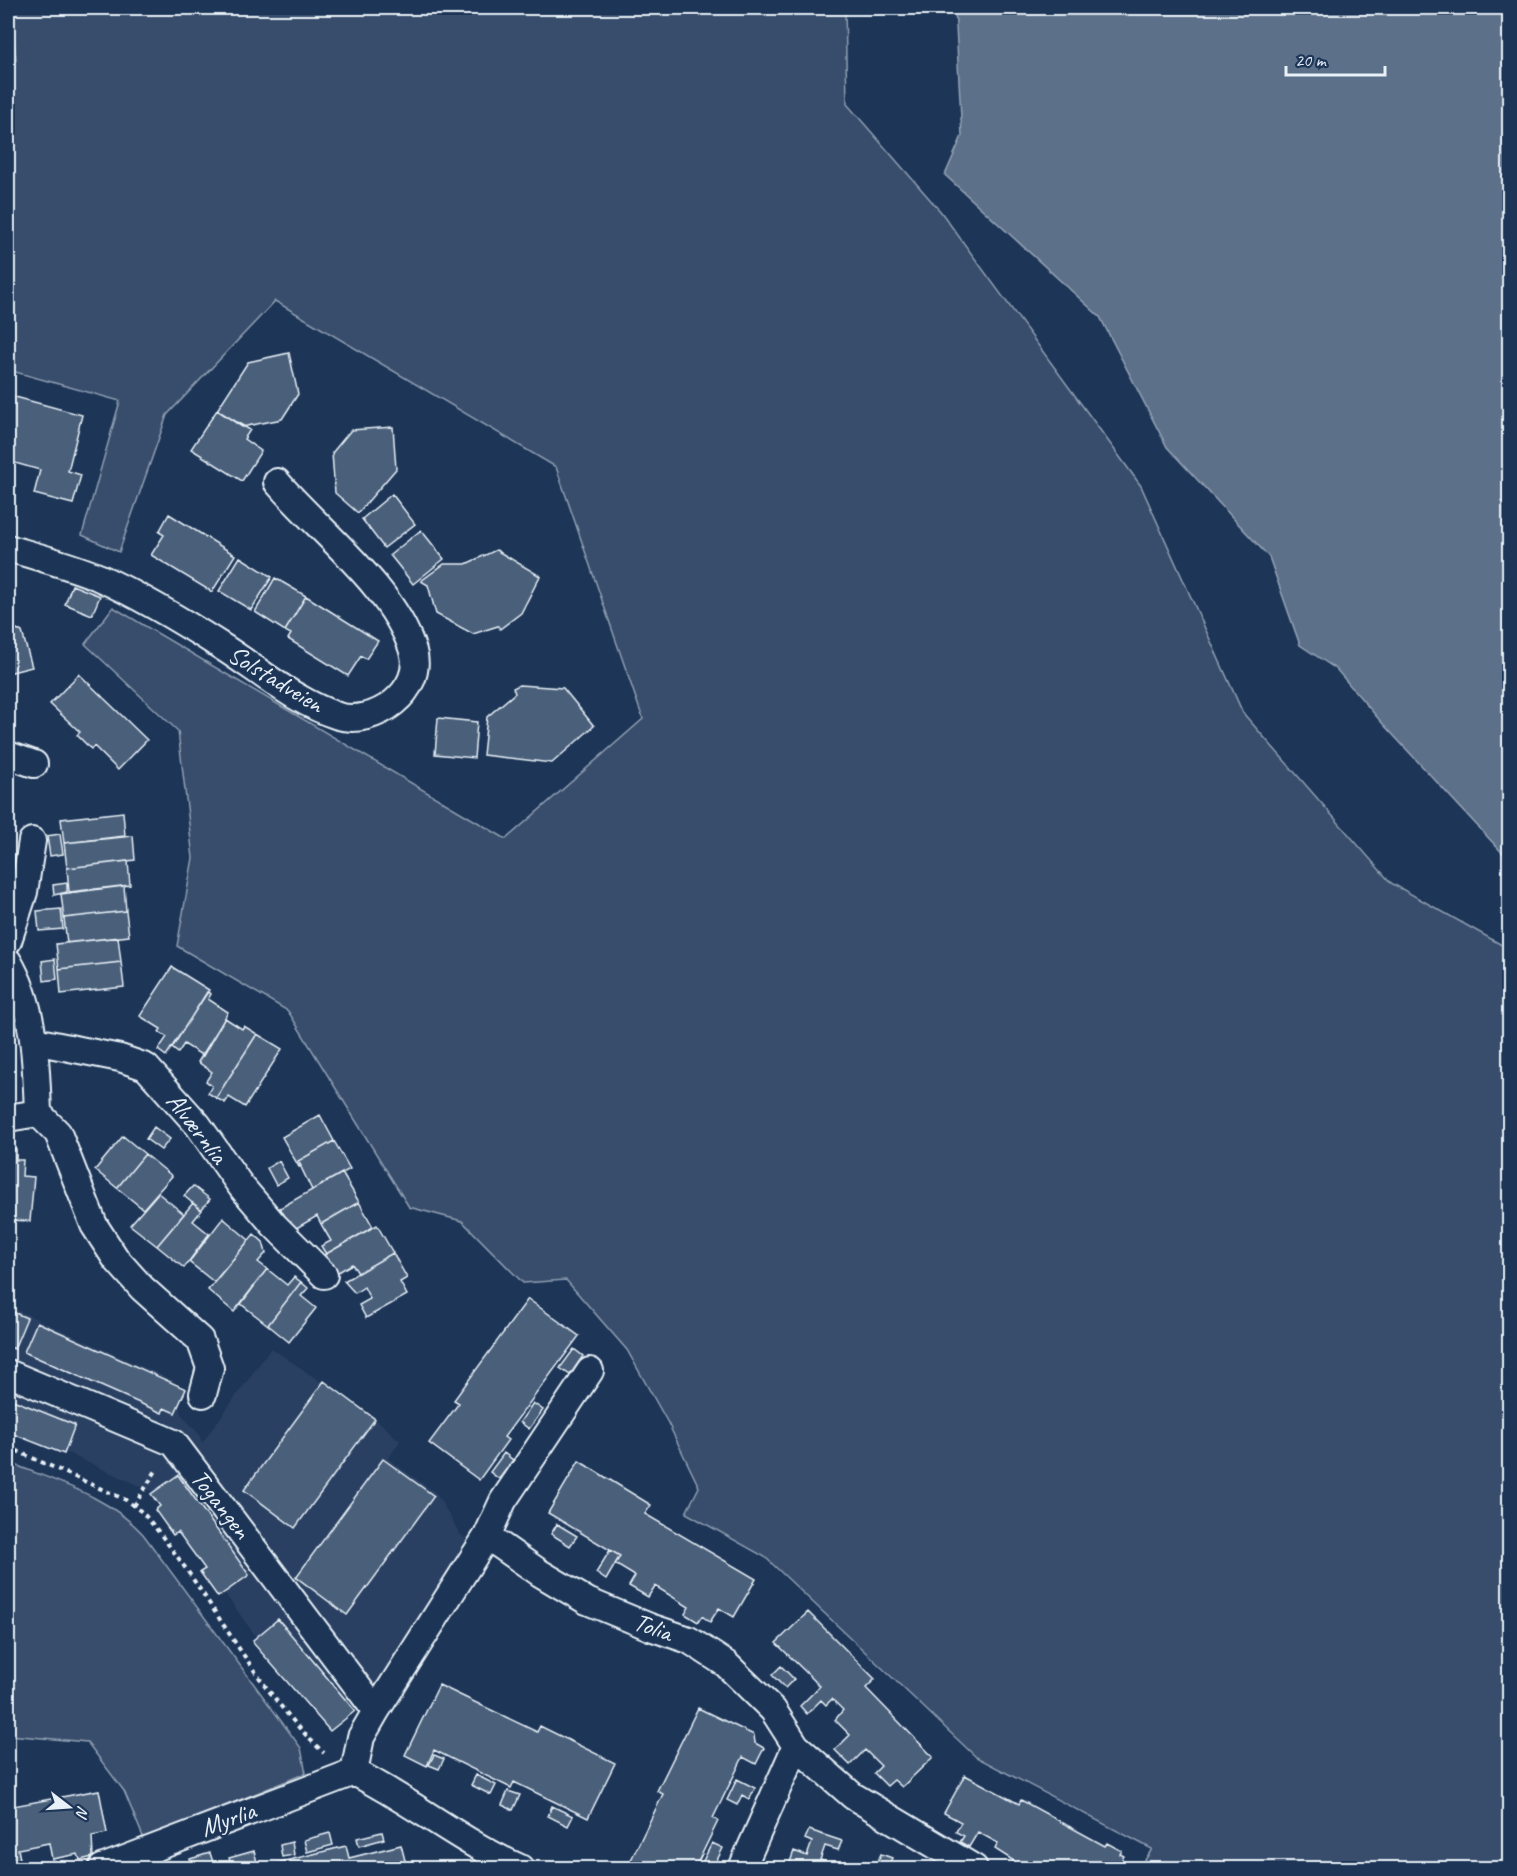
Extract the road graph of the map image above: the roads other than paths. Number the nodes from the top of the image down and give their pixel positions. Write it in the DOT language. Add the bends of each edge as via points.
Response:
graph roads {
  1 [pos="277,482"];
  2 [pos="8,548"];
  3 [pos="8,754"];
  4 [pos="34,764"];
  5 [pos="32,841"];
  6 [pos="8,941"];
  7 [pos="8,961"];
  8 [pos="34,1041"];
  9 [pos="38,1113"];
  10 [pos="8,1118"];
  11 [pos="324,1275"];
  12 [pos="590,1371"];
  13 [pos="8,1373"];
  14 [pos="203,1394"];
  15 [pos="487,1536"];
  16 [pos="376,1711"];
  17 [pos="796,1746"];
  18 [pos="354,1772"];
  19 [pos="102,1869"];
  20 [pos="520,1869"];
  21 [pos="742,1869"];
  22 [pos="974,1869"];
  1 -- 2 [label="street, Solstadveien" via="361,570 409,641 415,664 410,682 400,696 378,713 353,719 314,706 130,593 68,566"];
  3 -- 4 [label="street"];
  5 -- 6 [label="street" via="24,892"];
  7 -- 8 [label="street" via="25,1003"];
  8 -- 9 [label="street"];
  8 -- 11 [label="street, Alværnlia" via="146,1067 198,1125 274,1225"];
  9 -- 10 [label="street"];
  9 -- 14 [label="street" via="58,1134 93,1225 116,1259 200,1340 210,1368"];
  12 -- 15 [label="street" via="503,1501"];
  13 -- 16 [label="street, Togangen" via="174,1443"];
  15 -- 16 [label="street"];
  15 -- 17 [label="street, Tolia" via="587,1601 689,1640 726,1664 773,1710"];
  16 -- 18 [label="street" via="361,1737"];
  17 -- 21 [label="street"];
  17 -- 22 [label="street, Tolia" via="853,1796"];
  18 -- 19 [label="street, Myrlia"];
  18 -- 20 [label="street" via="484,1852"];
}
